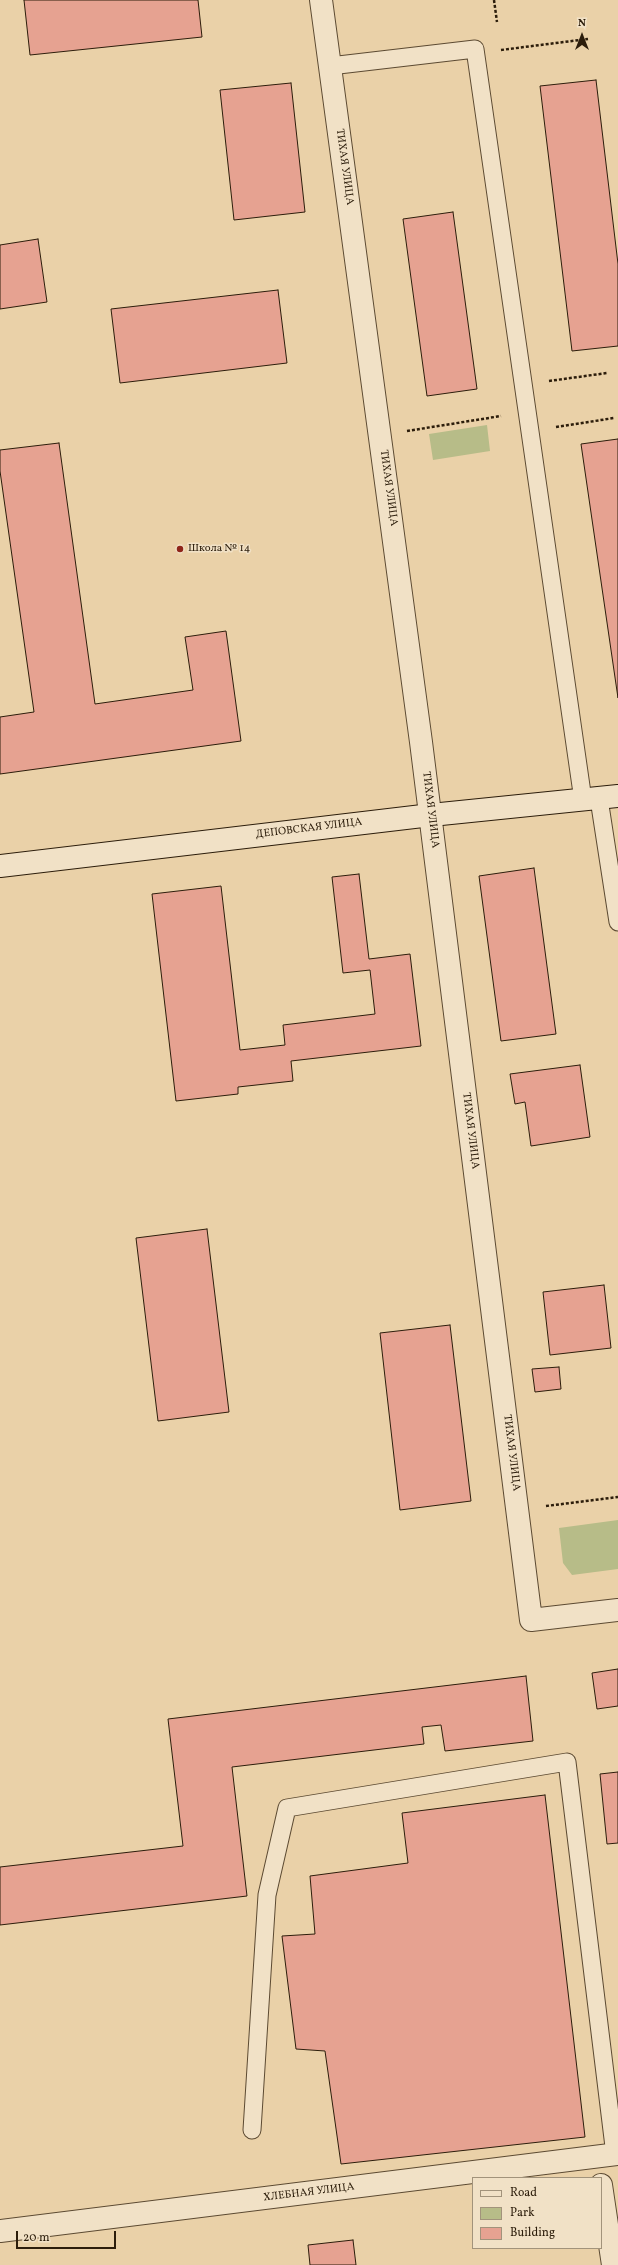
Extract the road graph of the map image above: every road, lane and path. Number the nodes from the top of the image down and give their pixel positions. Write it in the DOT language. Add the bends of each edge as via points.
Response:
graph roads {
  1 [pos="321,0"];
  2 [pos="494,0"];
  3 [pos="497,22"];
  4 [pos="588,39"];
  5 [pos="501,50"];
  6 [pos="330,66"];
  7 [pos="607,373"];
  8 [pos="545,382"];
  9 [pos="508,415"];
  10 [pos="614,418"];
  11 [pos="551,428"];
  12 [pos="400,432"];
  13 [pos="600,799"];
  14 [pos="431,815"];
  15 [pos="0,866"];
  16 [pos="614,873"];
  17 [pos="618,922"];
  18 [pos="618,1497"];
  19 [pos="538,1507"];
  20 [pos="618,1610"];
  21 [pos="252,2130"];
  22 [pos="608,2161"];
  23 [pos="602,2191"];
  24 [pos="0,2232"];
  25 [pos="613,2265"];
  1 -- 6 [label="street, ТИХАЯ УЛИЦА"];
  2 -- 3 [label="path"];
  4 -- 5 [label="path"];
  6 -- 13 [label="lane" via="475,49"];
  6 -- 14 [label="street, ТИХАЯ УЛИЦА"];
  7 -- 8 [label="path"];
  9 -- 12 [label="path"];
  10 -- 11 [label="path"];
  13 -- 14 [label="street, ДЕПОВСКАЯ УЛИЦА"];
  13 -- 16 [label="lane"];
  14 -- 15 [label="street, ДЕПОВСКАЯ УЛИЦА"];
  14 -- 20 [label="street, ТИХАЯ УЛИЦА" via="531,1620"];
  16 -- 17 [label="lane"];
  18 -- 19 [label="path"];
  21 -- 22 [label="lane" via="266,1895 287,1808 567,1762"];
  22 -- 24 [label="street, ХЛЕБНАЯ УЛИЦА"];
  23 -- 25 [label="street"];
}
